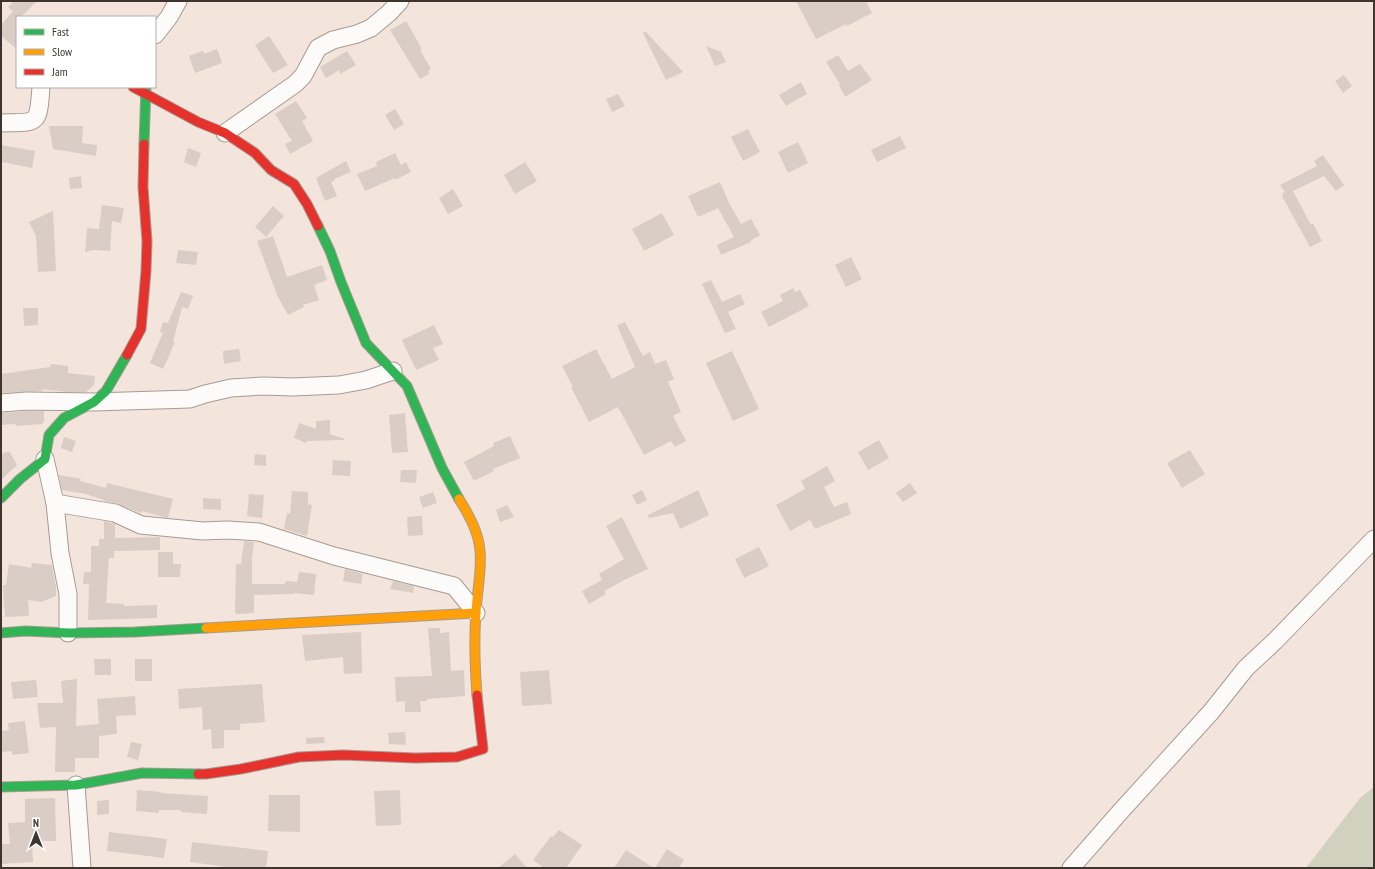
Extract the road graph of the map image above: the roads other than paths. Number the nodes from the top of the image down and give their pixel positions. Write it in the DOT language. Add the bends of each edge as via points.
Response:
graph roads {
  1 [pos="178,1"];
  2 [pos="400,1"];
  3 [pos="156,34"];
  4 [pos="41,88"];
  5 [pos="146,90"];
  6 [pos="1,123"];
  7 [pos="225,133"];
  8 [pos="393,371"];
  9 [pos="94,402"];
  10 [pos="1,403"];
  11 [pos="45,459"];
  12 [pos="1,498"];
  13 [pos="55,503"];
  14 [pos="1374,540"];
  15 [pos="476,613"];
  16 [pos="1,633"];
  17 [pos="68,633"];
  18 [pos="76,785"];
  19 [pos="1,787"];
  20 [pos="82,868"];
  21 [pos="1071,868"];
  1 -- 3 [label="street"];
  2 -- 7 [label="street" via="371,28 333,40 318,48 303,76 295,84"];
  4 -- 6 [label="street" via="40,111 33,121"];
  5 -- 7 [label="street" via="193,119"];
  5 -- 9 [label="street" via="143,187 147,264 141,329 117,374 106,391"];
  7 -- 8 [label="street" via="255,153 271,170 294,184 330,251 366,343"];
  8 -- 9 [label="street" via="339,385 231,388 190,400"];
  8 -- 15 [label="street" via="407,386 442,468 473,524 480,550"];
  9 -- 10 [label="street"];
  9 -- 11 [label="street" via="64,418 50,435"];
  11 -- 12 [label="street" via="20,478"];
  11 -- 13 [label="street"];
  13 -- 15 [label="street" via="115,513 141,525 203,531 259,532 334,556 454,586"];
  13 -- 17 [label="street" via="60,553 68,594"];
  14 -- 21 [label="street" via="1246,668 1211,712"];
  15 -- 17 [label="street" via="135,632"];
  15 -- 18 [label="street" via="476,682 483,749 458,757 299,757 206,774 142,773"];
  16 -- 17 [label="street"];
  18 -- 19 [label="street"];
  18 -- 20 [label="street"];
}
